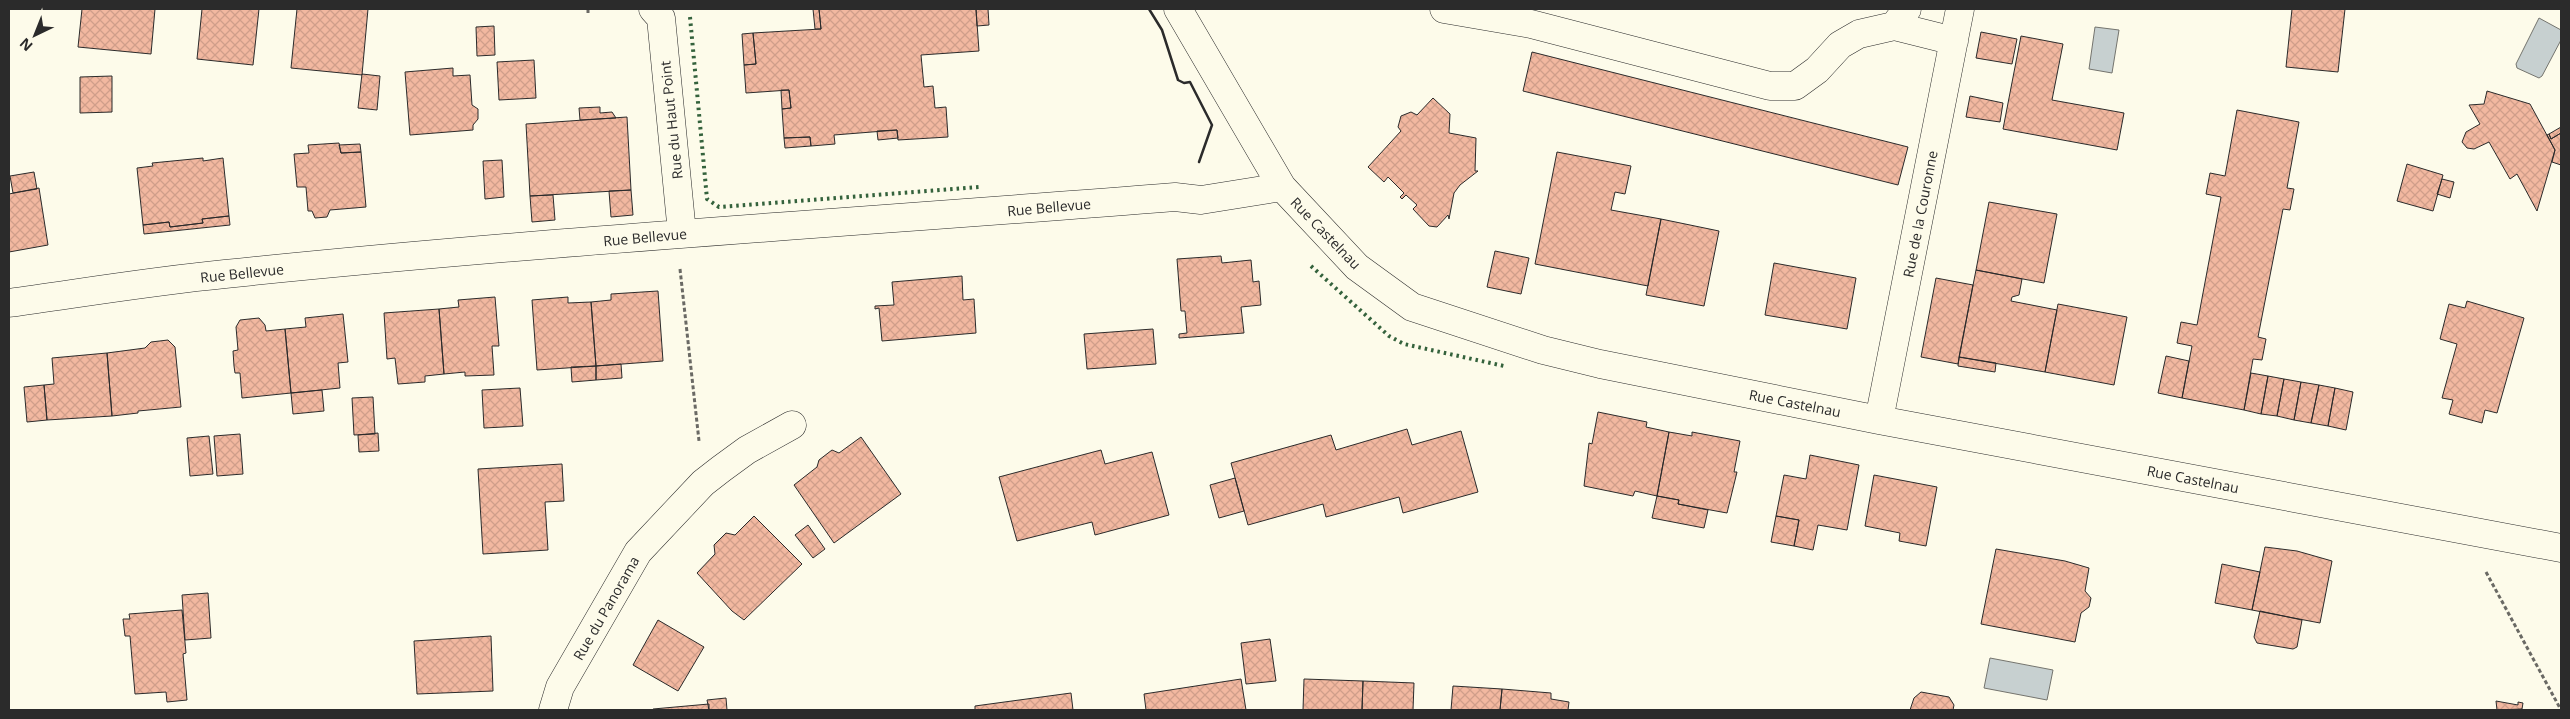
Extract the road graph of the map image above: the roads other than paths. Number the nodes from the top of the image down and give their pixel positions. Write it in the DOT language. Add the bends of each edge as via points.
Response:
graph roads {
  1 [pos="653,9"];
  2 [pos="1178,9"];
  3 [pos="1444,9"];
  4 [pos="1960,9"];
  5 [pos="1900,17"];
  6 [pos="1954,41"];
  7 [pos="1282,187"];
  8 [pos="682,233"];
  9 [pos="9,303"];
  10 [pos="1880,420"];
  11 [pos="792,425"];
  12 [pos="2561,548"];
  13 [pos="553,710"];
  1 -- 8 [label="street, Rue du Haut Point" via="661,18"];
  2 -- 7 [label="street, Rue Castelnau"];
  3 -- 5 [label="street" via="1531,24 1770,86 1795,86 1817,70 1840,45"];
  4 -- 6 [label="street, Rue de la Couronne"];
  5 -- 6 [label="street"];
  6 -- 10 [label="street, Rue de la Couronne"];
  7 -- 8 [label="street, Rue Bellevue" via="1201,200 1175,197 814,226"];
  7 -- 10 [label="street, Rue Castelnau" via="1357,267 1412,306 1543,350 1600,364"];
  8 -- 9 [label="street, Rue Bellevue" via="223,274"];
  10 -- 12 [label="street, Rue Castelnau"];
  11 -- 13 [label="street, Rue du Panorama" via="748,450 703,483 638,552 560,687"];
}
